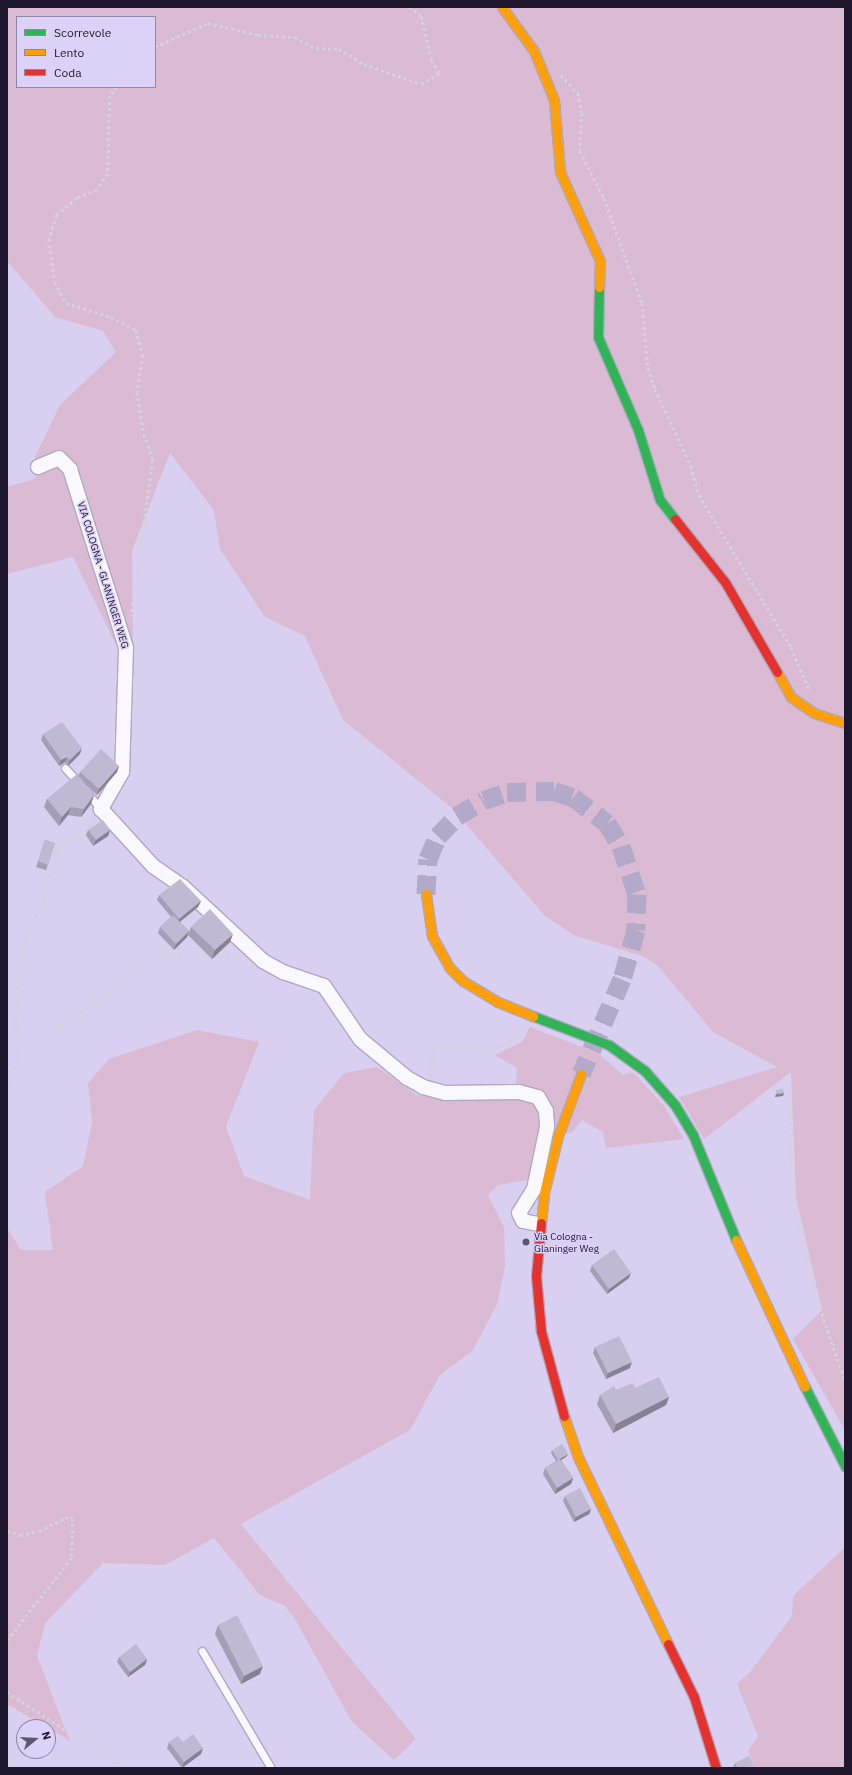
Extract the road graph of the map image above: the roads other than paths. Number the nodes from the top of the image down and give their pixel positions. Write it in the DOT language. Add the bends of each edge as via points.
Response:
graph roads {
  1 [pos="502,7"];
  2 [pos="38,467"];
  3 [pos="845,723"];
  4 [pos="65,768"];
  5 [pos="101,809"];
  6 [pos="426,894"];
  7 [pos="581,1074"];
  8 [pos="539,1224"];
  9 [pos="845,1466"];
  10 [pos="202,1652"];
  11 [pos="271,1768"];
  12 [pos="716,1768"];
  1 -- 3 [label="main road" via="524,34 544,74 557,113 560,172 600,261 598,337 638,430 660,500 725,582 791,697 814,713"];
  2 -- 5 [label="street, VIA COLOGNA - GLANINGER WEG" via="59,458 70,469 125,643 123,766 118,784"];
  4 -- 5 [label="lane"];
  5 -- 8 [label="street" via="154,866 182,886 263,961 283,972 324,986 369,1048 423,1087 457,1093 519,1092 538,1097 543,1103 548,1119 535,1184 520,1213 524,1221"];
  6 -- 9 [label="main road" via="432,936 450,968 464,981 498,1002 609,1045 645,1071 675,1105 693,1135 750,1276"];
  7 -- 8 [label="main road" via="551,1162"];
  8 -- 12 [label="main road" via="538,1312 546,1359 564,1421 578,1457 694,1697"];
  10 -- 11 [label="lane"];
}
